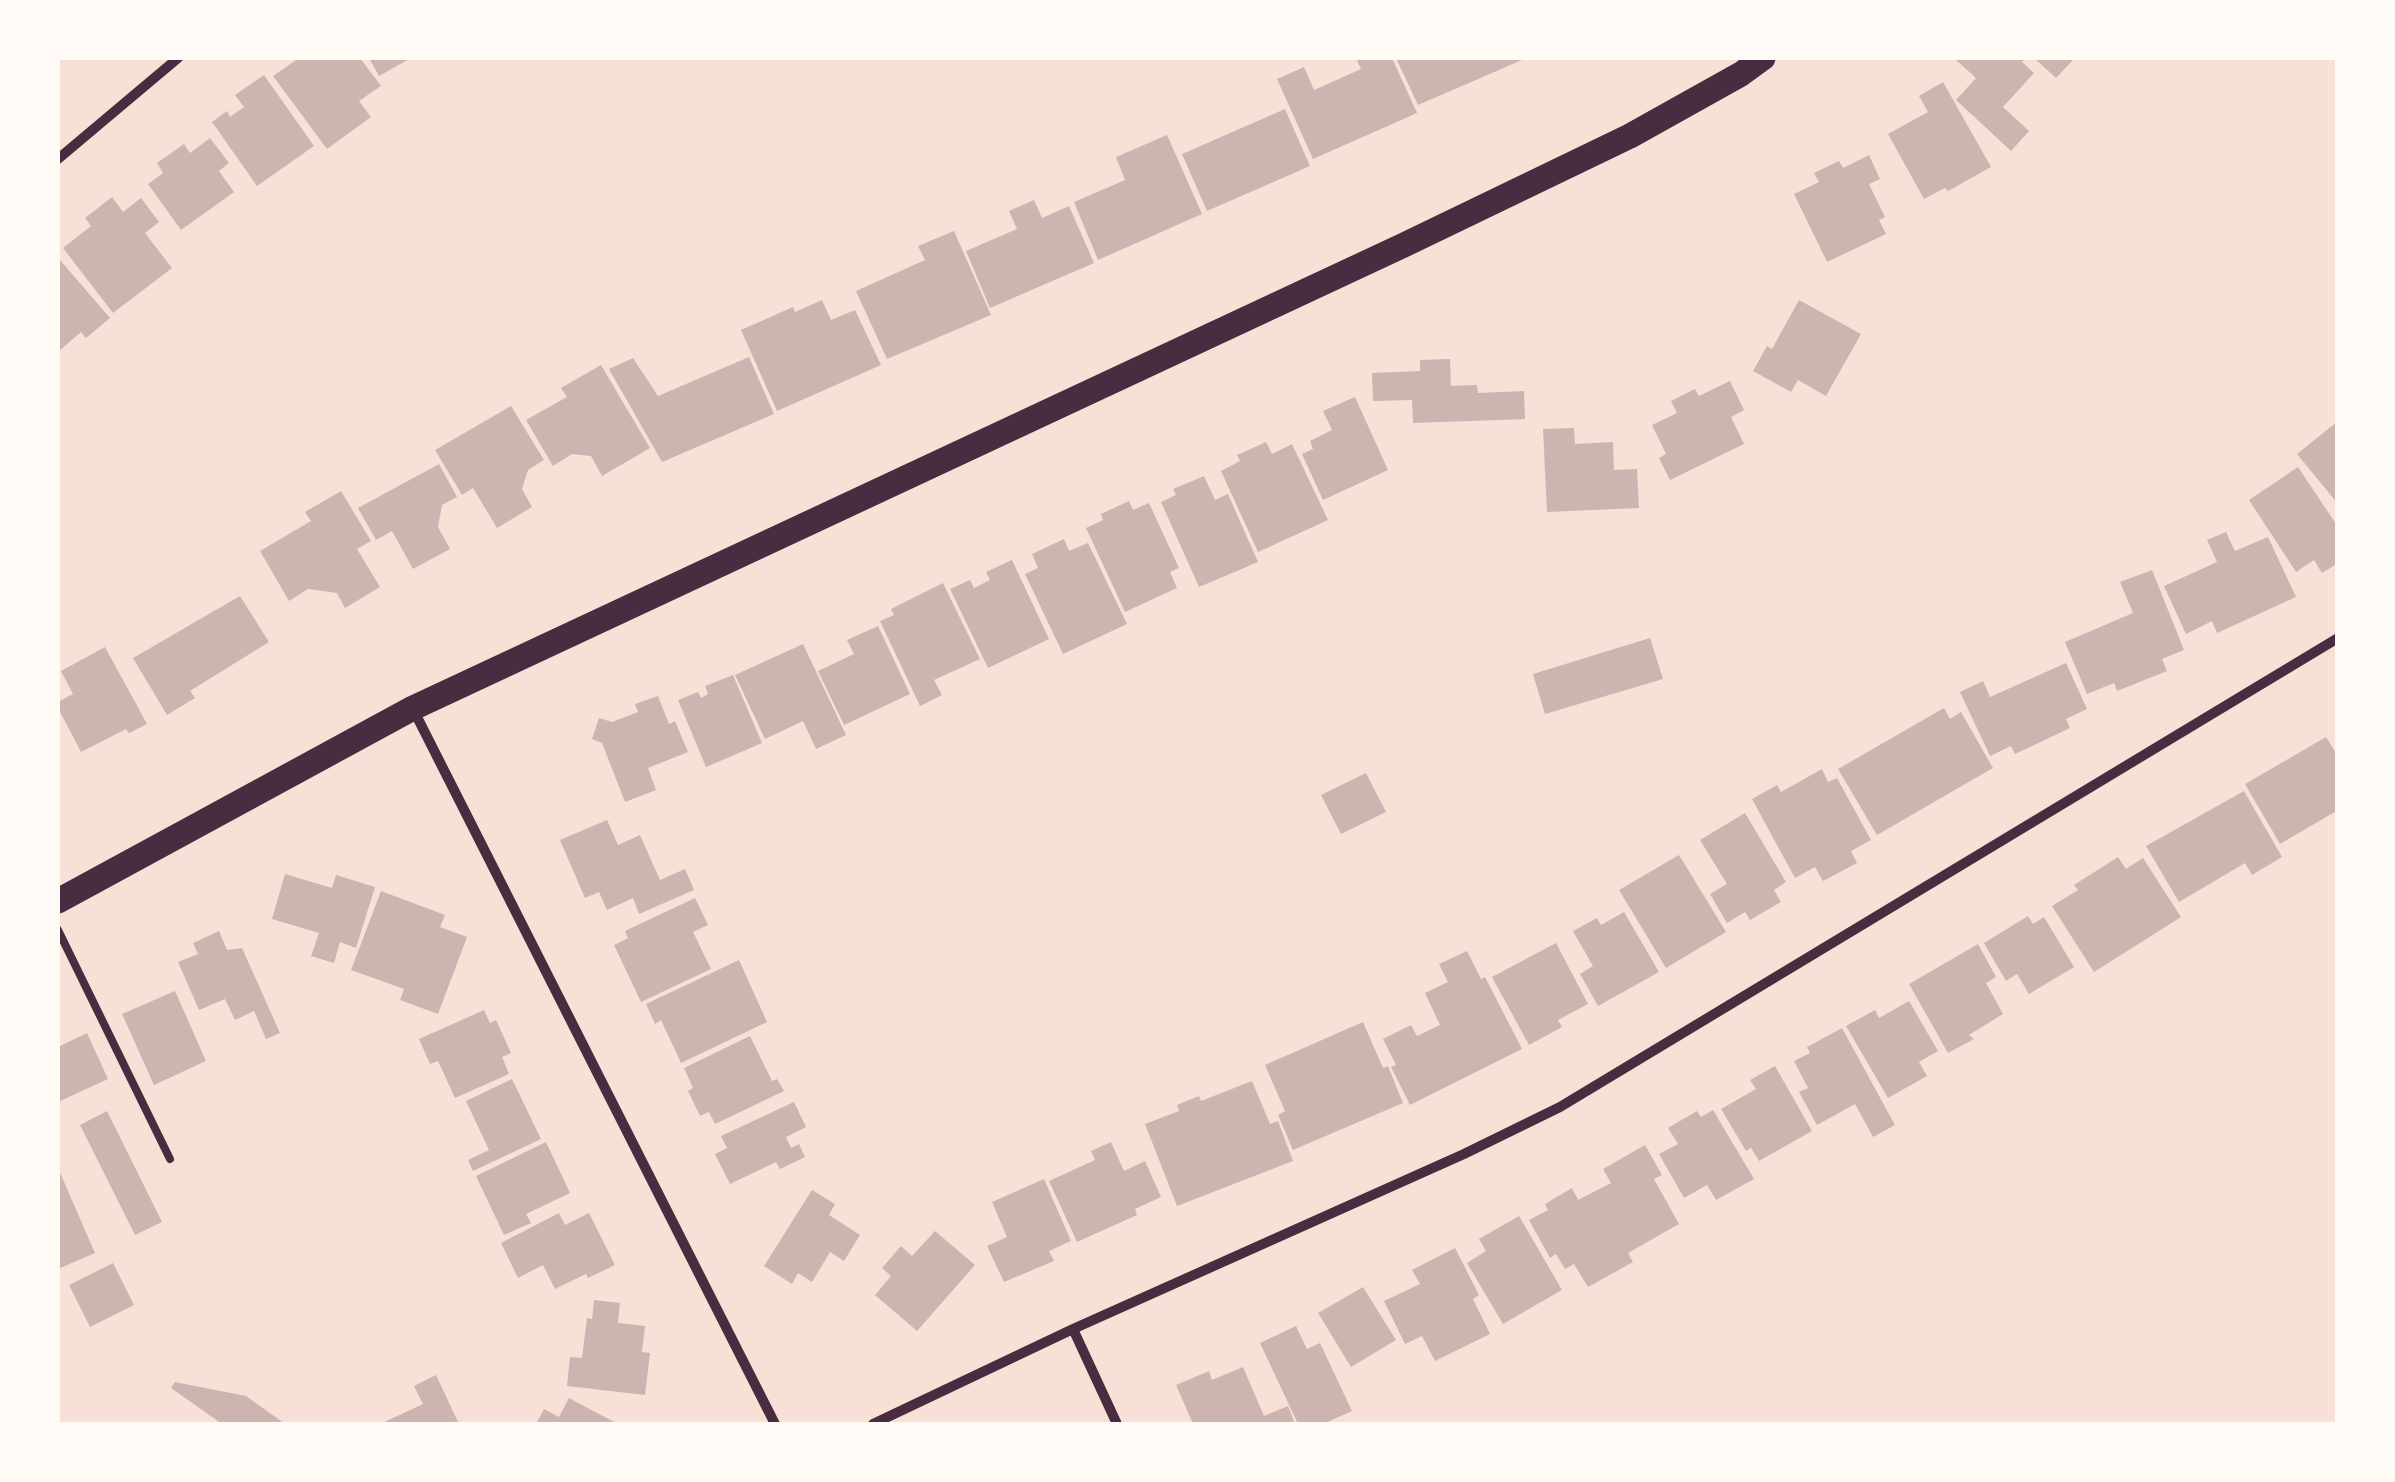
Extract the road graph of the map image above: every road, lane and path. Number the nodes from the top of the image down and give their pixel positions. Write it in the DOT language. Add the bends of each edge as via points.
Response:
graph roads {
  1 [pos="178,58"];
  2 [pos="1762,58"];
  3 [pos="58,159"];
  4 [pos="2338,638"];
  5 [pos="413,708"];
  6 [pos="58,901"];
  7 [pos="58,930"];
  8 [pos="170,1159"];
  9 [pos="1073,1329"];
  10 [pos="774,1424"];
  11 [pos="873,1424"];
  12 [pos="1116,1424"];
  1 -- 3 [label="street"];
  2 -- 5 [label="main road" via="1612,145"];
  4 -- 9 [label="street" via="1560,1107"];
  5 -- 6 [label="main road"];
  5 -- 10 [label="street"];
  7 -- 8 [label="lane"];
  9 -- 11 [label="street"];
  9 -- 12 [label="street"];
}
